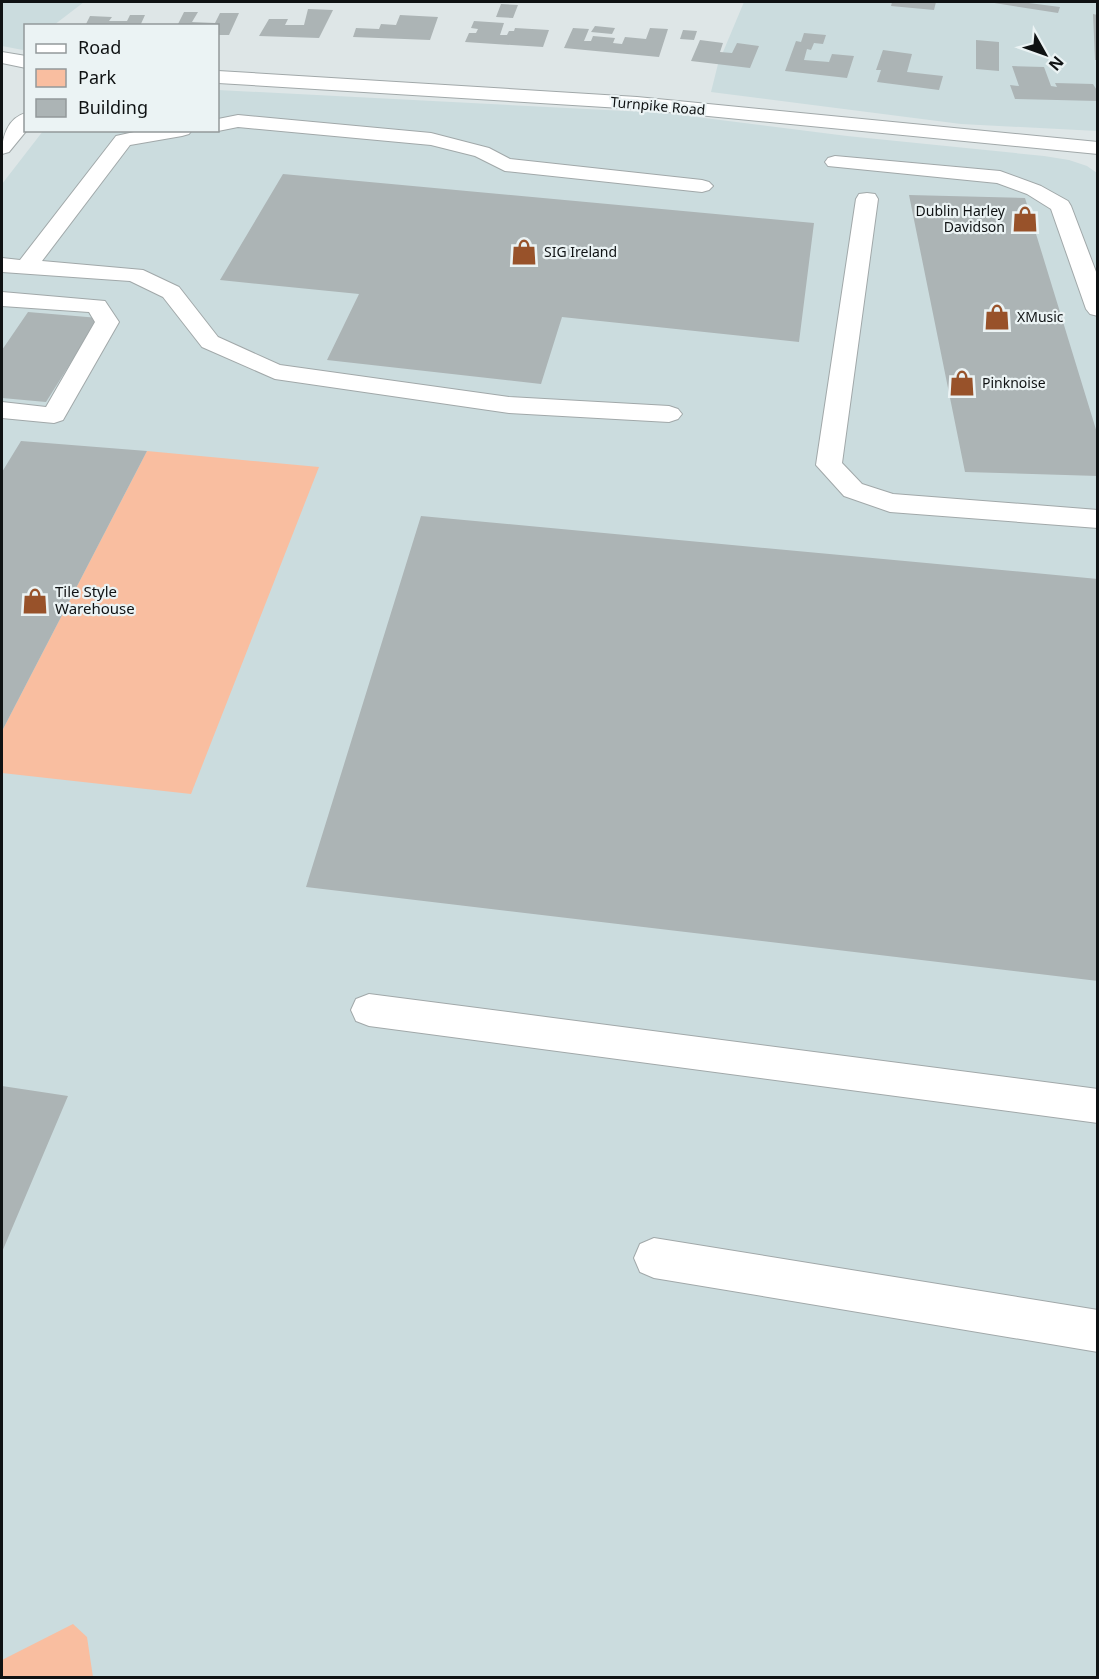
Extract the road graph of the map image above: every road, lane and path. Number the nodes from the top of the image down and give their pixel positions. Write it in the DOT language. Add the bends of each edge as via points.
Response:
graph roads {
  1 [pos="2,58"];
  2 [pos="24,62"];
  3 [pos="219,76"];
  4 [pos="24,121"];
  5 [pos="219,125"];
  6 [pos="170,132"];
  7 [pos="2,148"];
  8 [pos="1098,148"];
  9 [pos="835,162"];
  10 [pos="702,186"];
  11 [pos="867,199"];
  12 [pos="2,265"];
  13 [pos="26,267"];
  14 [pos="2,299"];
  15 [pos="1098,309"];
  16 [pos="2,410"];
  17 [pos="669,414"];
  18 [pos="1098,519"];
  19 [pos="369,1010"];
  20 [pos="1098,1106"];
  21 [pos="654,1258"];
  22 [pos="1098,1331"];
  1 -- 2 [label="street"];
  3 -- 8 [label="street, Turnpike Road" via="637,103"];
  4 -- 7 [label="street"];
  5 -- 10 [label="street" via="238,121 431,139 483,152 505,165"];
  6 -- 13 [label="street" via="123,140"];
  9 -- 15 [label="street" via="1000,177 1034,190 1060,206"];
  11 -- 18 [label="street" via="829,465 853,490 890,503"];
  12 -- 13 [label="street"];
  13 -- 17 [label="street" via="135,275 171,292 210,342 275,372 509,405"];
  14 -- 16 [label="street" via="98,306 107,322 54,415"];
  19 -- 20 [label="street"];
  21 -- 22 [label="street"];
}
